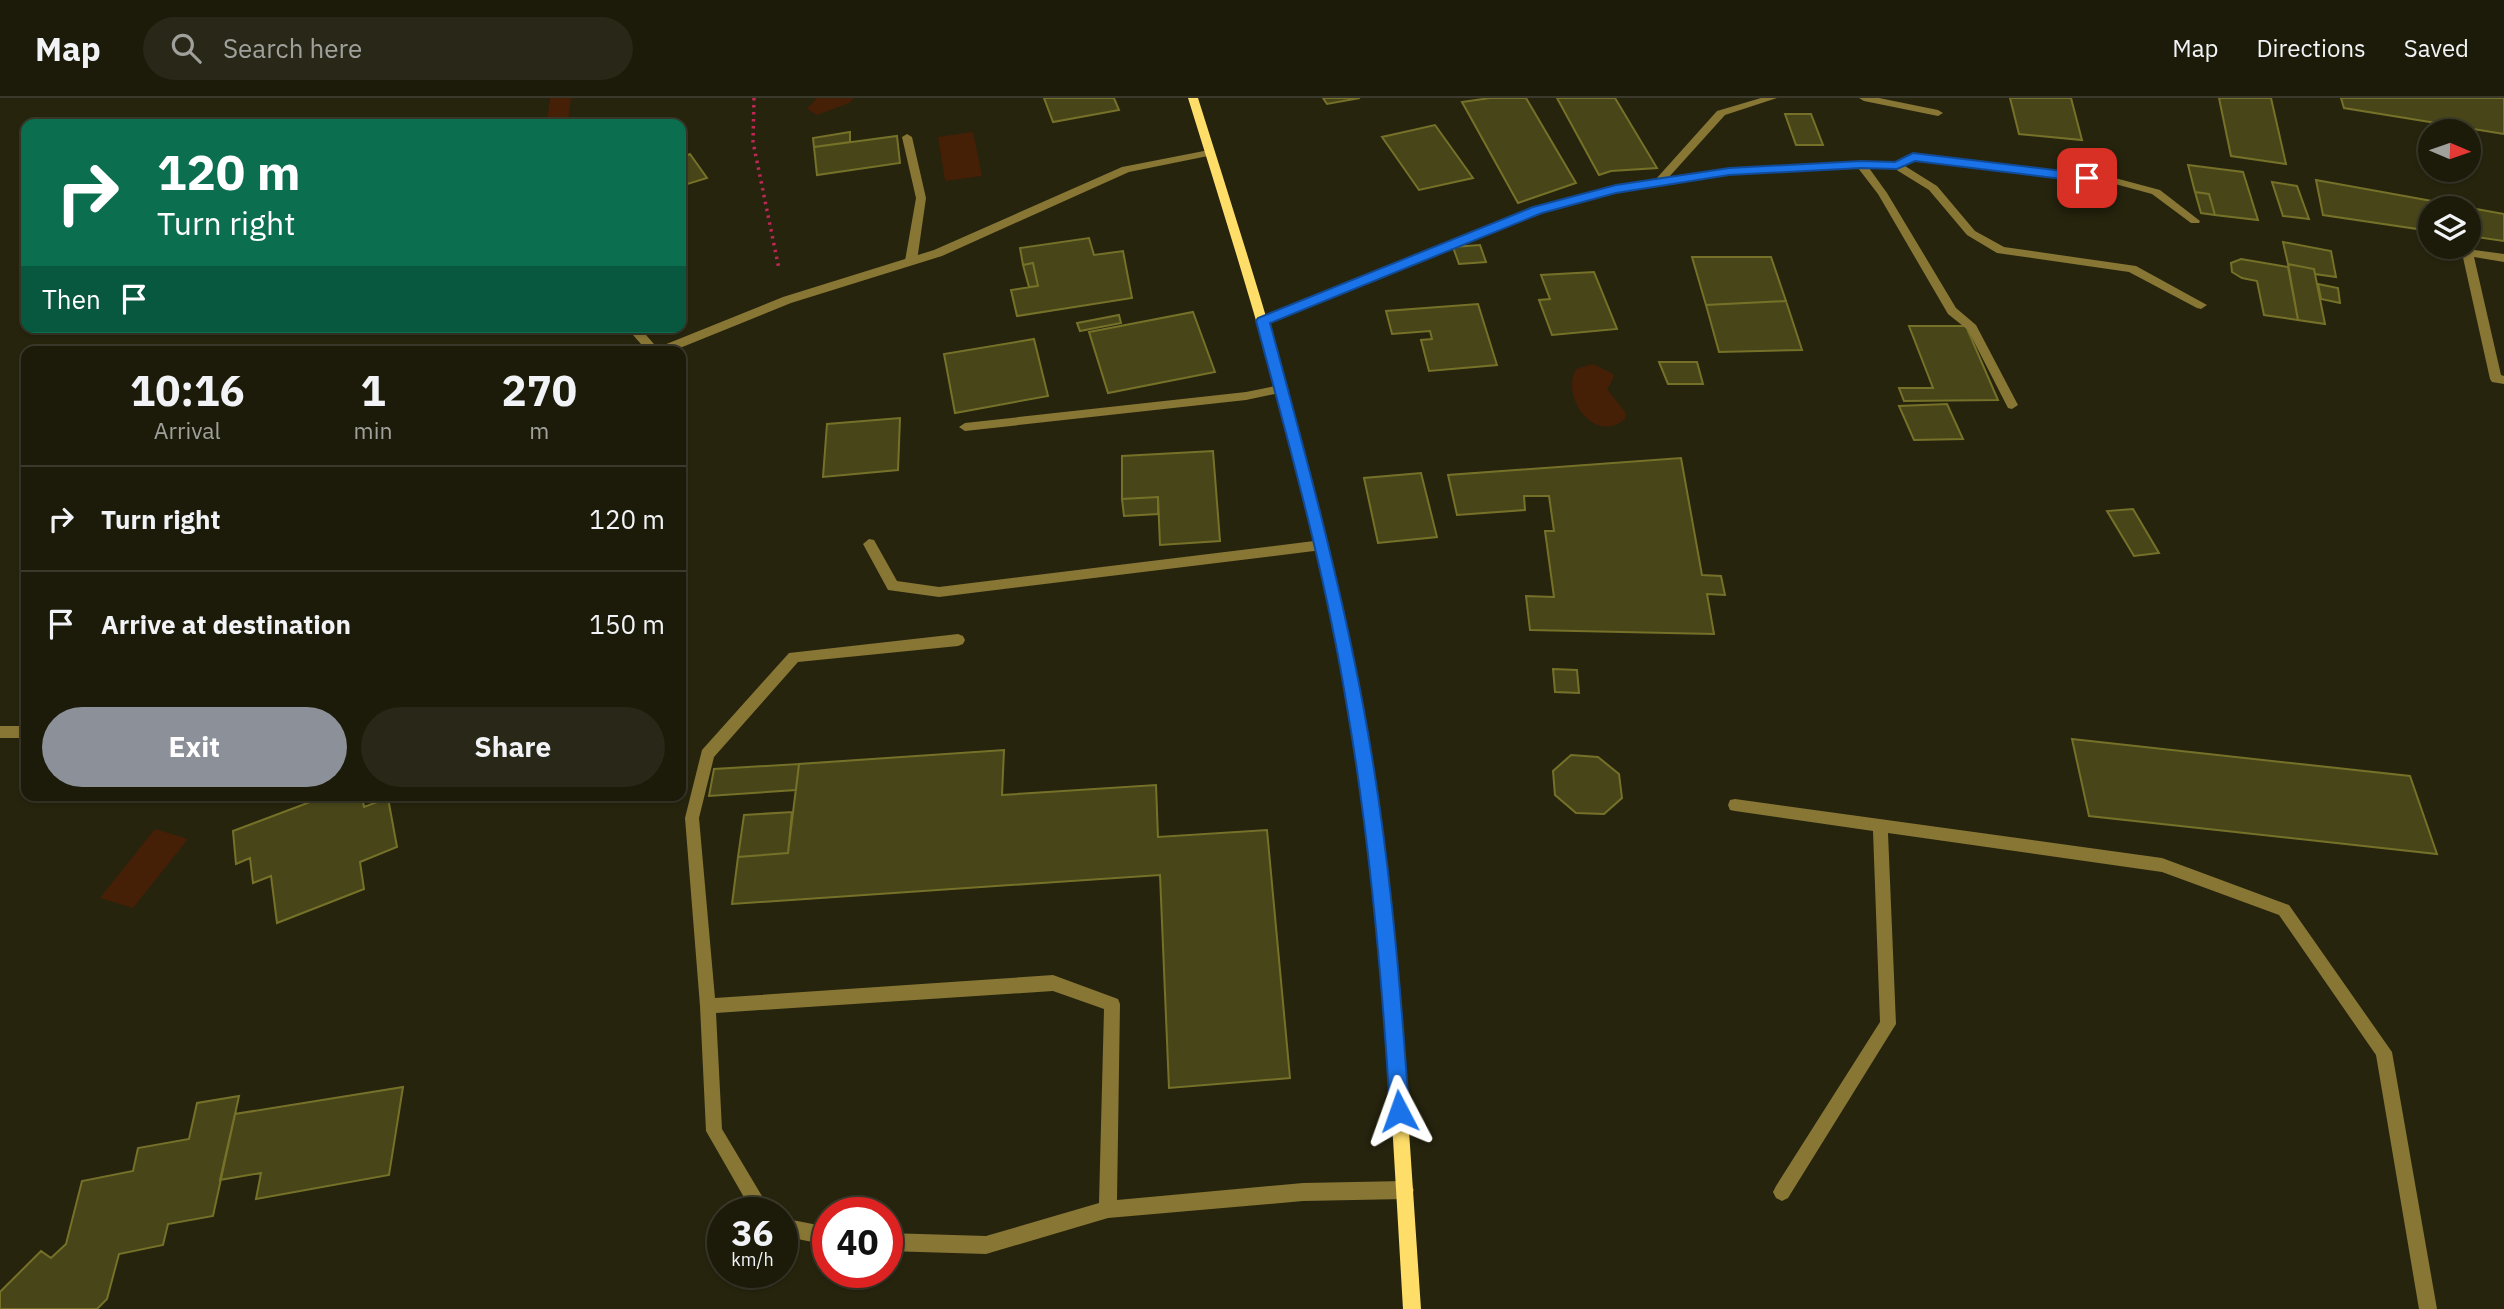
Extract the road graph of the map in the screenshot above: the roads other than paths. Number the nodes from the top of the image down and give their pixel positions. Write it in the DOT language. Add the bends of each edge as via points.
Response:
graph roads {
  1 [pos="1193,98"];
  2 [pos="1772,98"];
  3 [pos="1864,98"];
  4 [pos="1938,113"];
  5 [pos="907,137"];
  6 [pos="1209,153"];
  7 [pos="1861,165"];
  8 [pos="1897,166"];
  9 [pos="1659,182"];
  10 [pos="2195,221"];
  11 [pos="2504,258"];
  12 [pos="911,261"];
  13 [pos="2201,305"];
  14 [pos="1263,321"];
  15 [pos="638,333"];
  16 [pos="651,346"];
  17 [pos="672,346"];
  18 [pos="2504,380"];
  19 [pos="1280,389"];
  20 [pos="2012,405"];
  21 [pos="965,427"];
  22 [pos="869,544"];
  23 [pos="1322,545"];
  24 [pos="958,640"];
  25 [pos="0,732"];
  26 [pos="21,732"];
  27 [pos="1735,805"];
  28 [pos="1880,825"];
  29 [pos="708,1006"];
  30 [pos="1405,1190"];
  31 [pos="1782,1192"];
  32 [pos="753,1197"];
  33 [pos="1108,1209"];
  34 [pos="903,1242"];
  35 [pos="1412,1309"];
  36 [pos="2428,1309"];
  1 -- 6 [label="street"];
  2 -- 9 [label="street" via="1721,113"];
  3 -- 4 [label="street"];
  5 -- 12 [label="street" via="921,198"];
  6 -- 12 [label="street" via="1126,169"];
  6 -- 14 [label="street"];
  7 -- 8 [label="street"];
  7 -- 9 [label="street" via="1729,171"];
  7 -- 20 [label="street" via="1882,192 1952,311 1972,328"];
  8 -- 10 [label="street" via="1913,157 2115,181 2156,192"];
  8 -- 13 [label="street" via="1933,188 1971,233 2001,250 2132,269"];
  9 -- 14 [label="street" via="1537,210"];
  11 -- 18 [label="street" via="2467,253 2496,379"];
  12 -- 17 [label="street" via="787,300"];
  14 -- 19 [label="street"];
  15 -- 16 [label="street"];
  19 -- 21 [label="street"];
  19 -- 23 [label="street"];
  22 -- 23 [label="street" via="893,586 939,592"];
  23 -- 30 [label="street" via="1355,705 1375,839 1391,980"];
  24 -- 29 [label="street" via="794,657 707,754 692,818"];
  25 -- 26 [label="street"];
  27 -- 28 [label="street"];
  28 -- 31 [label="street" via="1888,1024"];
  28 -- 36 [label="street" via="2162,865 2284,910 2384,1052"];
  29 -- 32 [label="street" via="714,1131"];
  29 -- 33 [label="street" via="1053,983 1112,1004"];
  30 -- 33 [label="street" via="1303,1192"];
  30 -- 35 [label="street"];
  33 -- 34 [label="street" via="986,1245"];
}
